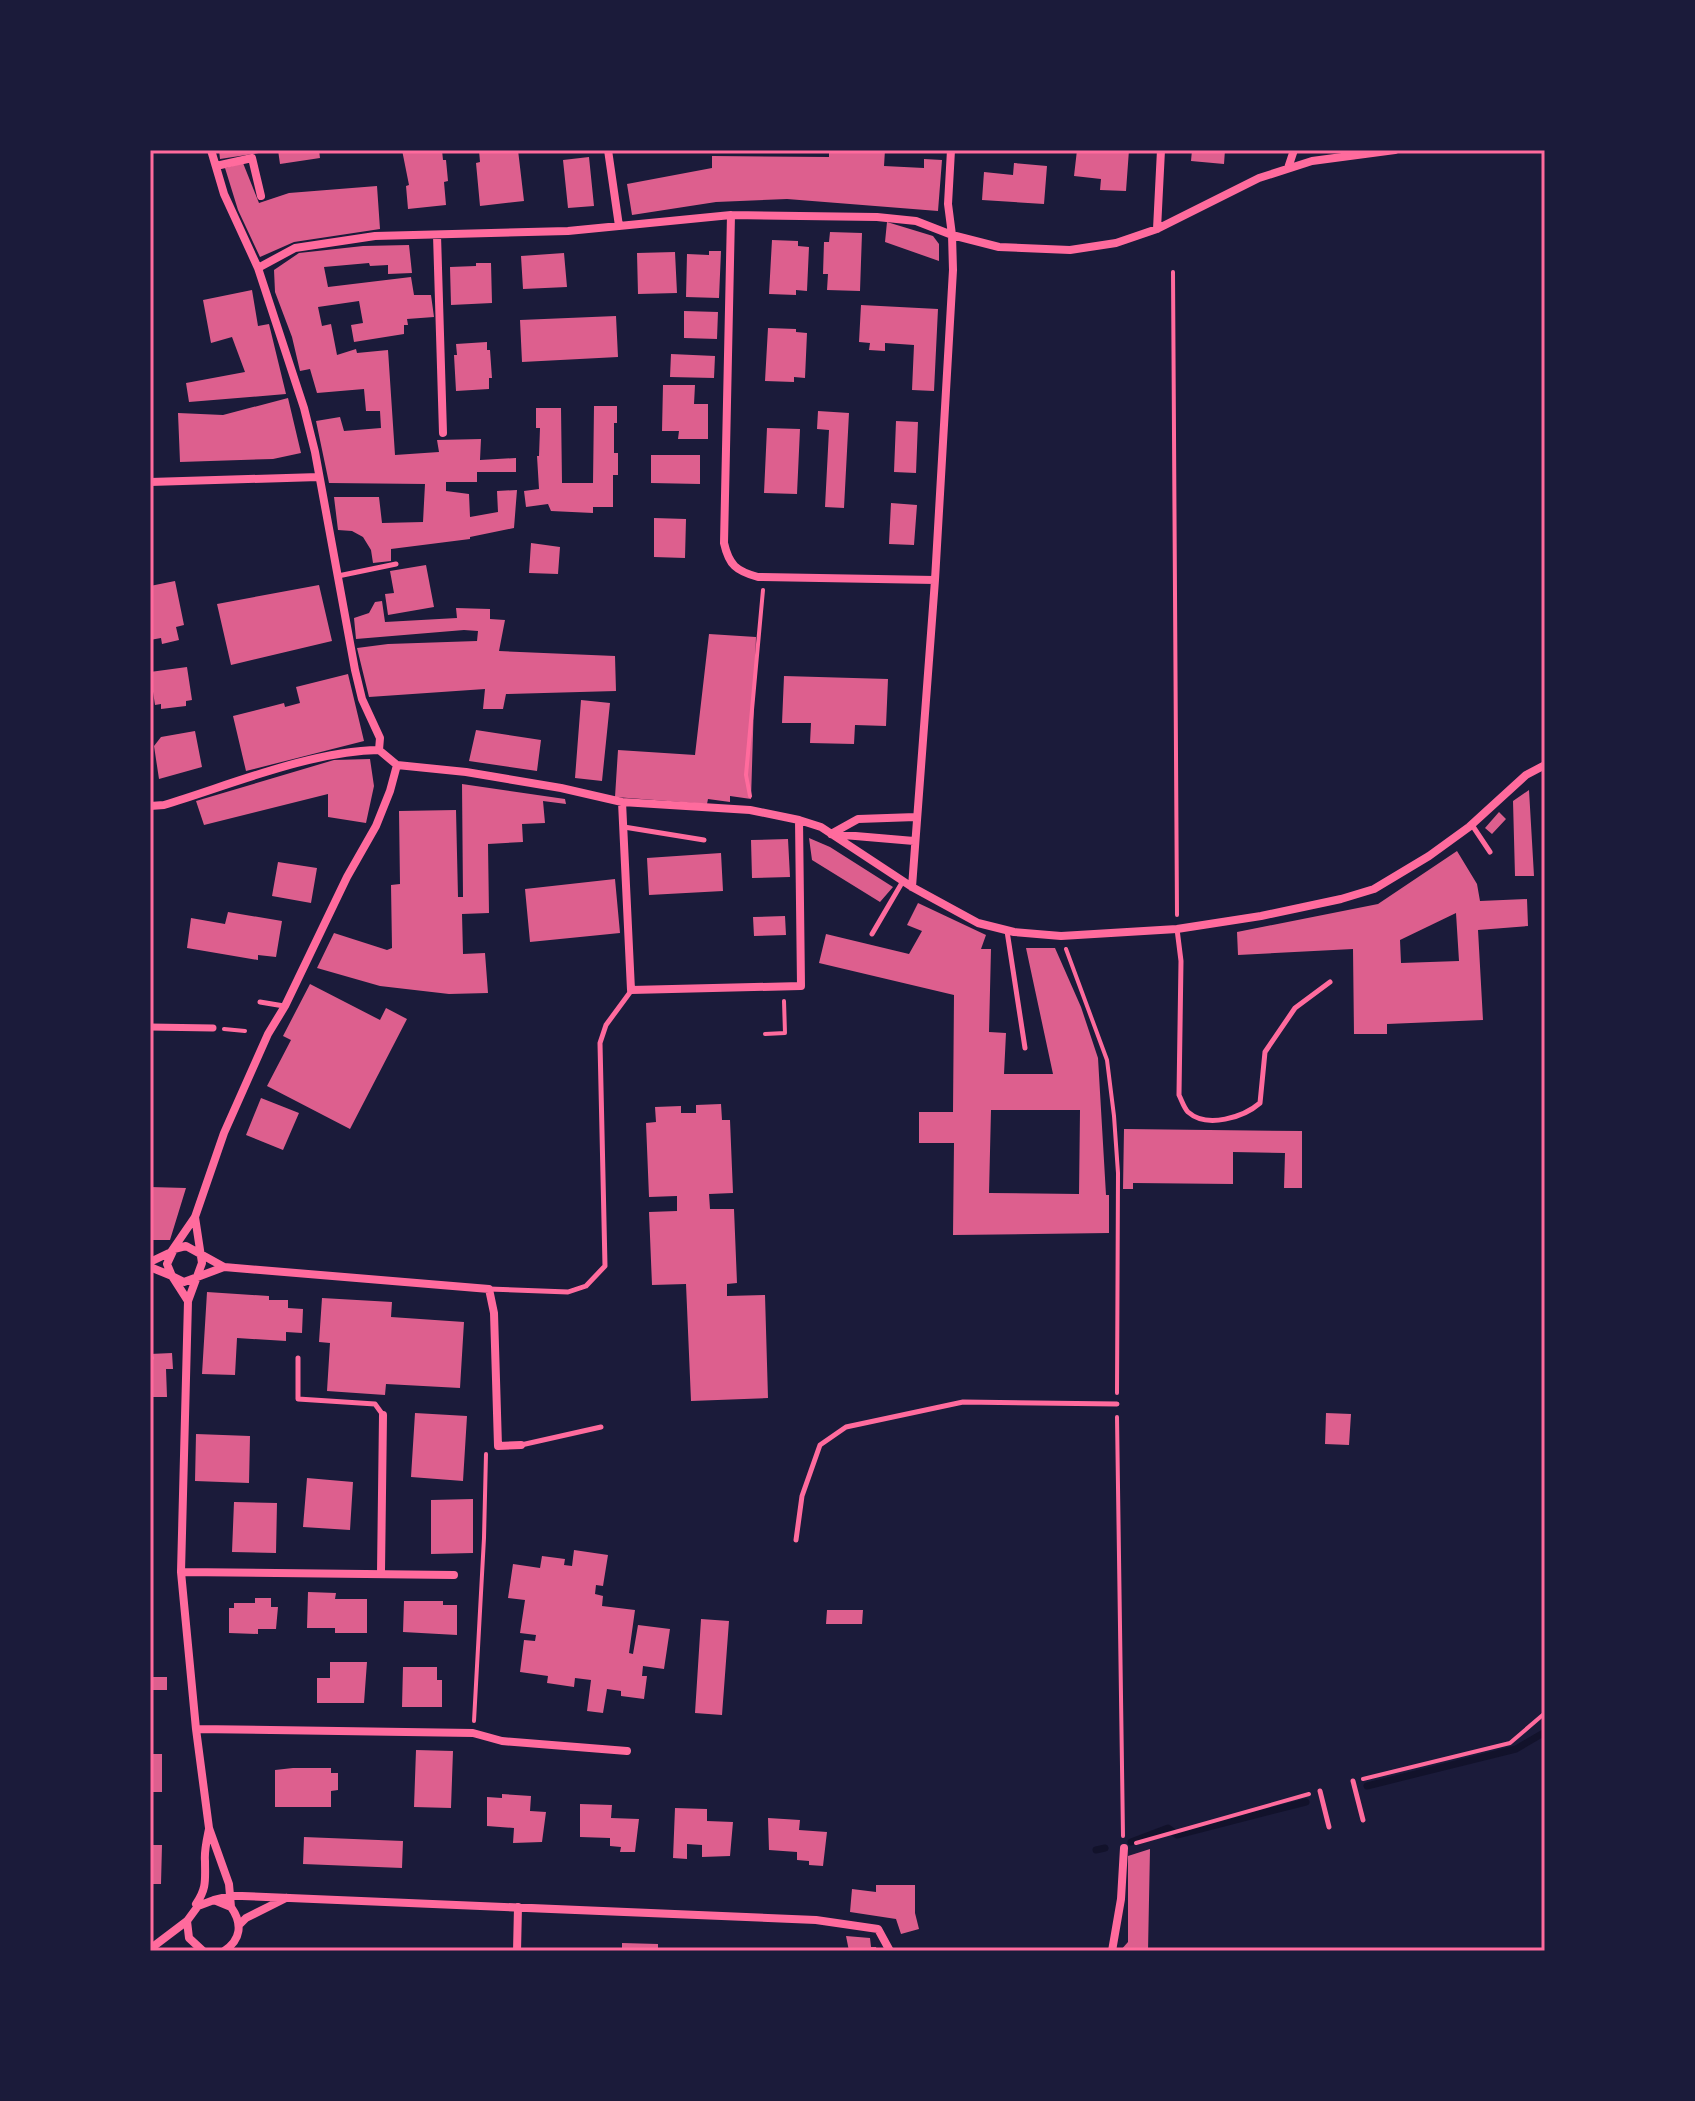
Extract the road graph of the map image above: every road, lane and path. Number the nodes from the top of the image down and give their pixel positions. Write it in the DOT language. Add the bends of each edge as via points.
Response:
graph roads {
  1 [pos="211,150"];
  2 [pos="608,150"];
  3 [pos="951,150"];
  4 [pos="1161,150"];
  5 [pos="1294,150"];
  6 [pos="1308,150"];
  7 [pos="1395,150"];
  8 [pos="1312,161"];
  9 [pos="216,166"];
  10 [pos="1288,168"];
  11 [pos="261,196"];
  12 [pos="731,215"];
  13 [pos="619,226"];
  14 [pos="1157,229"];
  15 [pos="437,235"];
  16 [pos="952,235"];
  17 [pos="258,268"];
  18 [pos="1173,272"];
  19 [pos="443,433"];
  20 [pos="319,477"];
  21 [pos="150,482"];
  22 [pos="396,564"];
  23 [pos="337,576"];
  24 [pos="764,577"];
  25 [pos="935,580"];
  26 [pos="379,750"];
  27 [pos="397,765"];
  28 [pos="1545,765"];
  29 [pos="622,802"];
  30 [pos="150,806"];
  31 [pos="750,810"];
  32 [pos="916,817"];
  33 [pos="799,820"];
  34 [pos="1472,825"];
  35 [pos="624,827"];
  36 [pos="831,834"];
  37 [pos="704,840"];
  38 [pos="914,841"];
  39 [pos="1490,852"];
  40 [pos="903,881"];
  41 [pos="912,887"];
  42 [pos="1177,929"];
  43 [pos="1007,930"];
  44 [pos="872,934"];
  45 [pos="1061,936"];
  46 [pos="1330,982"];
  47 [pos="784,987"];
  48 [pos="631,990"];
  49 [pos="260,1002"];
  50 [pos="285,1006"];
  51 [pos="150,1027"];
  52 [pos="213,1028"];
  53 [pos="765,1034"];
  54 [pos="1025,1048"];
  55 [pos="195,1217"];
  56 [pos="171,1252"];
  57 [pos="200,1255"];
  58 [pos="150,1264"];
  59 [pos="224,1267"];
  60 [pos="172,1276"];
  61 [pos="196,1277"];
  62 [pos="489,1289"];
  63 [pos="188,1301"];
  64 [pos="298,1358"];
  65 [pos="1117,1404"];
  66 [pos="383,1415"];
  67 [pos="601,1427"];
  68 [pos="521,1445"];
  69 [pos="498,1446"];
  70 [pos="796,1540"];
  71 [pos="181,1572"];
  72 [pos="381,1572"];
  73 [pos="454,1575"];
  74 [pos="1545,1713"];
  75 [pos="196,1729"];
  76 [pos="473,1733"];
  77 [pos="627,1751"];
  78 [pos="1353,1781"];
  79 [pos="1320,1791"];
  80 [pos="1363,1820"];
  81 [pos="1329,1827"];
  82 [pos="209,1828"];
  83 [pos="1154,1836"];
  84 [pos="1124,1848"];
  85 [pos="231,1896"];
  86 [pos="286,1898"];
  87 [pos="214,1900"];
  88 [pos="231,1907"];
  89 [pos="518,1907"];
  90 [pos="191,1912"];
  91 [pos="187,1921"];
  92 [pos="240,1924"];
  93 [pos="239,1935"];
  94 [pos="150,1949"];
  95 [pos="201,1951"];
  96 [pos="224,1951"];
  97 [pos="238,1951"];
  98 [pos="517,1951"];
  99 [pos="890,1951"];
  100 [pos="1112,1951"];
  1 -- 9 [label="street"];
  2 -- 13 [label="street"];
  3 -- 16 [label="street"];
  4 -- 14 [label="street"];
  5 -- 10 [label="street"];
  6 -- 8 [label="street"];
  7 -- 8 [label="street"];
  8 -- 10 [label="street"];
  9 -- 11 [label="street" via="252,158"];
  9 -- 17 [label="street"];
  10 -- 14 [label="street"];
  12 -- 13 [label="street"];
  12 -- 16 [label="street" via="877,217 916,221"];
  12 -- 24 [label="street" via="724,543 728,560 738,571"];
  13 -- 15 [label="street"];
  14 -- 16 [label="street" via="1070,250 999,247"];
  15 -- 17 [label="street" via="375,236 295,248"];
  15 -- 19 [label="street"];
  16 -- 25 [label="street"];
  17 -- 20 [label="street" via="304,408"];
  18 -- 42 [label="path"];
  20 -- 21 [label="street"];
  20 -- 23 [label="street"];
  22 -- 23 [label="lane"];
  23 -- 26 [label="street" via="362,699 380,738"];
  24 -- 25 [label="street"];
  24 -- 31 [label="path" via="746,775"];
  25 -- 32 [label="street"];
  26 -- 27 [label="street"];
  26 -- 30 [label="street" via="325,757"];
  27 -- 29 [label="street" via="466,772"];
  27 -- 50 [label="street" via="376,826"];
  28 -- 34 [label="street" via="1526,775"];
  29 -- 31 [label="street"];
  29 -- 35 [label="street"];
  31 -- 33 [label="street"];
  32 -- 36 [label="street" via="858,819"];
  32 -- 38 [label="street"];
  33 -- 36 [label="street"];
  33 -- 47 [label="street" via="801,986"];
  34 -- 39 [label="lane"];
  34 -- 42 [label="street" via="1374,889"];
  35 -- 37 [label="lane"];
  35 -- 48 [label="street"];
  36 -- 38 [label="street"];
  36 -- 40 [label="street"];
  38 -- 41 [label="street"];
  40 -- 41 [label="street"];
  40 -- 44 [label="lane"];
  41 -- 43 [label="street" via="978,923"];
  42 -- 45 [label="street"];
  42 -- 46 [label="lane" via="1179,1095 1186,1111 1197,1118 1248,1113 1260,1103 1265,1052 1295,1008"];
  43 -- 45 [label="street"];
  43 -- 54 [label="lane"];
  45 -- 65 [label="path" via="1107,1060 1114,1116"];
  47 -- 48 [label="street"];
  47 -- 53 [label="path" via="785,1033"];
  48 -- 62 [label="lane" via="600,1043 605,1266 586,1286 568,1292"];
  49 -- 50 [label="lane"];
  50 -- 55 [label="street" via="224,1133"];
  51 -- 52 [label="street"];
  55 -- 56 [label="street"];
  55 -- 57 [label="street"];
  56 -- 57 [label="street" via="186,1246"];
  56 -- 58 [label="street"];
  56 -- 60 [label="street" via="167,1264"];
  57 -- 59 [label="street"];
  57 -- 61 [label="street" via="202,1267"];
  58 -- 60 [label="street"];
  59 -- 61 [label="street"];
  59 -- 62 [label="street"];
  60 -- 61 [label="street" via="184,1282"];
  60 -- 63 [label="street"];
  61 -- 63 [label="street"];
  62 -- 69 [label="street"];
  63 -- 71 [label="street"];
  64 -- 66 [label="lane" via="298,1399 375,1404"];
  65 -- 70 [label="lane" via="963,1402 846,1427 820,1445 802,1496"];
  65 -- 84 [label="path"];
  66 -- 72 [label="street"];
  67 -- 68 [label="lane"];
  68 -- 69 [label="street"];
  69 -- 76 [label="path" via="486,1454"];
  71 -- 72 [label="street"];
  71 -- 75 [label="street"];
  72 -- 73 [label="street"];
  74 -- 78 [label="path" via="1510,1743"];
  75 -- 76 [label="street"];
  75 -- 82 [label="street"];
  76 -- 77 [label="street" via="502,1741"];
  78 -- 80 [label="lane"];
  79 -- 81 [label="lane"];
  79 -- 83 [label="path"];
  82 -- 85 [label="street"];
  82 -- 90 [label="street" via="205,1892"];
  84 -- 100 [label="street"];
  85 -- 86 [label="street"];
  85 -- 87 [label="street"];
  85 -- 88 [label="street"];
  86 -- 89 [label="street"];
  86 -- 92 [label="street"];
  87 -- 88 [label="street"];
  87 -- 90 [label="street"];
  88 -- 92 [label="street"];
  89 -- 98 [label="street"];
  89 -- 99 [label="street" via="816,1920 878,1929"];
  90 -- 91 [label="street"];
  91 -- 94 [label="street"];
  91 -- 95 [label="street" via="189,1938"];
  92 -- 93 [label="street"];
  93 -- 96 [label="street"];
  93 -- 97 [label="street"];
}
